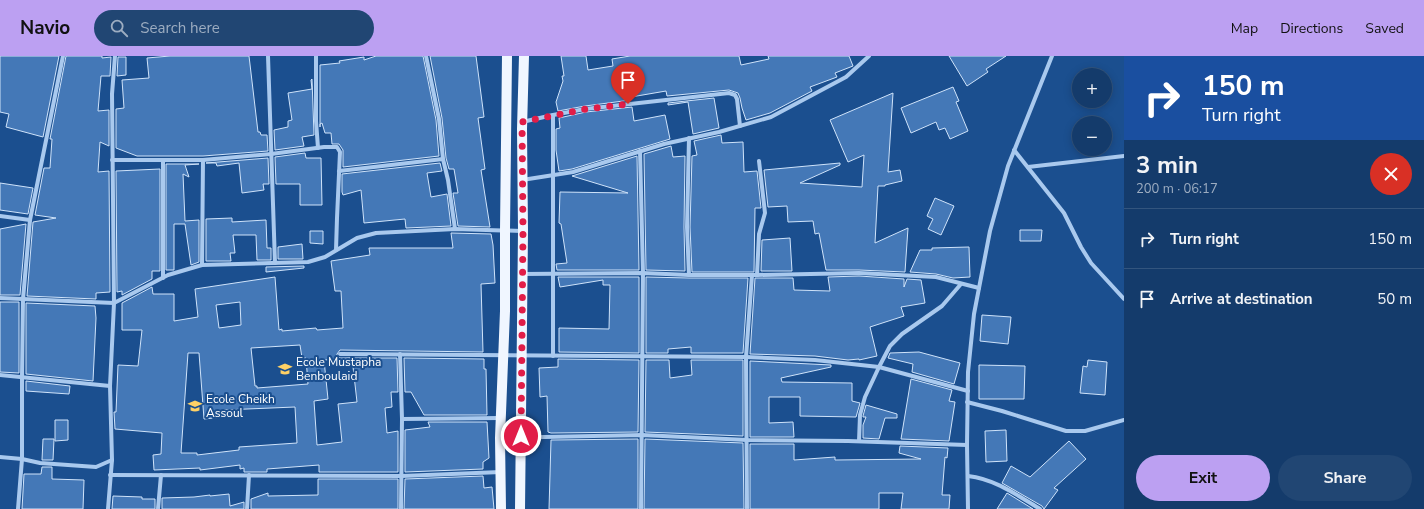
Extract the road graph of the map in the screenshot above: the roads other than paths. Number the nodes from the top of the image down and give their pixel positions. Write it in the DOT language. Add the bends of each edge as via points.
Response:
graph roads {
  1 [pos="63,56"];
  2 [pos="115,56"];
  3 [pos="268,56"];
  4 [pos="316,56"];
  5 [pos="426,56"];
  6 [pos="508,56"];
  7 [pos="524,56"];
  8 [pos="869,56"];
  9 [pos="1052,56"];
  10 [pos="553,116"];
  11 [pos="522,122"];
  12 [pos="740,126"];
  13 [pos="689,138"];
  14 [pos="318,148"];
  15 [pos="1014,150"];
  16 [pos="640,151"];
  17 [pos="271,154"];
  18 [pos="1124,156"];
  19 [pos="443,159"];
  20 [pos="112,160"];
  21 [pos="163,160"];
  22 [pos="202,160"];
  23 [pos="759,161"];
  24 [pos="1028,167"];
  25 [pos="339,171"];
  26 [pos="553,175"];
  27 [pos="522,180"];
  28 [pos="0,216"];
  29 [pos="30,220"];
  30 [pos="455,229"];
  31 [pos="505,230"];
  32 [pos="523,231"];
  33 [pos="336,250"];
  34 [pos="275,263"];
  35 [pos="202,265"];
  36 [pos="643,272"];
  37 [pos="522,274"];
  38 [pos="552,274"];
  39 [pos="689,275"];
  40 [pos="754,275"];
  41 [pos="162,278"];
  42 [pos="962,284"];
  43 [pos="979,288"];
  44 [pos="1124,290"];
  45 [pos="1118,292"];
  46 [pos="0,298"];
  47 [pos="23,299"];
  48 [pos="1124,299"];
  49 [pos="114,303"];
  50 [pos="340,354"];
  51 [pos="400,354"];
  52 [pos="503,356"];
  53 [pos="522,356"];
  54 [pos="553,356"];
  55 [pos="642,357"];
  56 [pos="746,357"];
  57 [pos="879,367"];
  58 [pos="0,375"];
  59 [pos="22,377"];
  60 [pos="110,386"];
  61 [pos="968,391"];
  62 [pos="967,402"];
  63 [pos="501,418"];
  64 [pos="402,419"];
  65 [pos="1124,420"];
  66 [pos="642,435"];
  67 [pos="521,436"];
  68 [pos="500,438"];
  69 [pos="747,440"];
  70 [pos="859,441"];
  71 [pos="967,445"];
  72 [pos="0,457"];
  73 [pos="22,459"];
  74 [pos="112,460"];
  75 [pos="501,472"];
  76 [pos="110,475"];
  77 [pos="161,475"];
  78 [pos="249,475"];
  79 [pos="402,476"];
  80 [pos="968,476"];
  81 [pos="18,509"];
  82 [pos="108,509"];
  83 [pos="158,509"];
  84 [pos="247,509"];
  85 [pos="401,509"];
  86 [pos="501,509"];
  87 [pos="520,509"];
  88 [pos="641,509"];
  89 [pos="747,509"];
  90 [pos="968,509"];
  91 [pos="1040,509"];
  1 -- 29 [label="street"];
  2 -- 20 [label="street"];
  3 -- 17 [label="street"];
  4 -- 14 [label="street"];
  5 -- 19 [label="street" via="439,119"];
  6 -- 31 [label="main road"];
  7 -- 11 [label="main road"];
  8 -- 12 [label="street" via="846,77 771,117"];
  9 -- 15 [label="street"];
  10 -- 11 [label="street"];
  10 -- 12 [label="street" via="586,109 729,93 737,99"];
  10 -- 26 [label="street"];
  11 -- 27 [label="main road"];
  12 -- 13 [label="street"];
  13 -- 16 [label="street"];
  13 -- 39 [label="street"];
  14 -- 17 [label="street"];
  14 -- 25 [label="street" via="339,149"];
  15 -- 24 [label="street"];
  15 -- 43 [label="street" via="990,231"];
  16 -- 26 [label="street" via="573,172"];
  16 -- 36 [label="street"];
  17 -- 22 [label="street"];
  17 -- 34 [label="street"];
  18 -- 24 [label="street"];
  19 -- 25 [label="street"];
  19 -- 30 [label="street"];
  20 -- 21 [label="street"];
  20 -- 49 [label="street"];
  21 -- 22 [label="street"];
  21 -- 41 [label="street"];
  22 -- 35 [label="street"];
  23 -- 40 [label="street" via="765,213 759,234"];
  24 -- 45 [label="street" via="1064,213 1091,263"];
  25 -- 33 [label="street"];
  26 -- 27 [label="street"];
  26 -- 38 [label="street"];
  27 -- 32 [label="main road"];
  28 -- 29 [label="street"];
  29 -- 47 [label="street"];
  30 -- 31 [label="street"];
  30 -- 33 [label="street" via="376,233 356,238"];
  31 -- 32 [label="street"];
  31 -- 52 [label="main road"];
  32 -- 37 [label="main road"];
  33 -- 34 [label="street" via="325,257 308,262"];
  34 -- 35 [label="street"];
  35 -- 41 [label="street"];
  36 -- 38 [label="street"];
  36 -- 39 [label="street"];
  36 -- 55 [label="street"];
  37 -- 38 [label="street"];
  37 -- 53 [label="main road"];
  38 -- 54 [label="street"];
  39 -- 40 [label="street"];
  40 -- 42 [label="street" via="859,273 936,277"];
  40 -- 56 [label="street"];
  41 -- 49 [label="street"];
  42 -- 43 [label="street"];
  42 -- 57 [label="street" via="942,306 902,334 890,346"];
  43 -- 61 [label="street" via="974,314"];
  44 -- 45 [label="street"];
  45 -- 48 [label="street"];
  46 -- 47 [label="street"];
  47 -- 49 [label="street"];
  47 -- 59 [label="street"];
  49 -- 60 [label="street"];
  50 -- 51 [label="street"];
  51 -- 52 [label="street"];
  51 -- 64 [label="street"];
  52 -- 53 [label="street"];
  52 -- 63 [label="main road"];
  53 -- 54 [label="street"];
  53 -- 67 [label="main road"];
  54 -- 55 [label="street"];
  55 -- 56 [label="street"];
  55 -- 66 [label="street"];
  56 -- 57 [label="street" via="815,360"];
  56 -- 69 [label="street"];
  57 -- 61 [label="street"];
  57 -- 70 [label="street" via="860,415"];
  58 -- 59 [label="street"];
  59 -- 60 [label="street"];
  59 -- 73 [label="street"];
  60 -- 74 [label="street"];
  61 -- 62 [label="street"];
  62 -- 65 [label="street" via="1066,431 1085,431"];
  62 -- 71 [label="street"];
  63 -- 64 [label="street"];
  63 -- 68 [label="main road"];
  64 -- 79 [label="street"];
  66 -- 67 [label="street"];
  66 -- 69 [label="street"];
  66 -- 88 [label="street"];
  67 -- 68 [label="street"];
  67 -- 87 [label="main road"];
  68 -- 75 [label="main road"];
  69 -- 70 [label="street"];
  69 -- 89 [label="street"];
  70 -- 71 [label="street"];
  71 -- 80 [label="street"];
  72 -- 73 [label="street"];
  73 -- 74 [label="street" via="40,463 96,467"];
  73 -- 81 [label="street"];
  74 -- 76 [label="street"];
  75 -- 79 [label="street"];
  75 -- 86 [label="main road"];
  76 -- 77 [label="street"];
  76 -- 82 [label="street"];
  77 -- 78 [label="street"];
  77 -- 83 [label="street"];
  78 -- 79 [label="street"];
  78 -- 84 [label="street"];
  79 -- 85 [label="street"];
  80 -- 90 [label="street"];
  80 -- 91 [label="street" via="981,477 996,483"];
}
